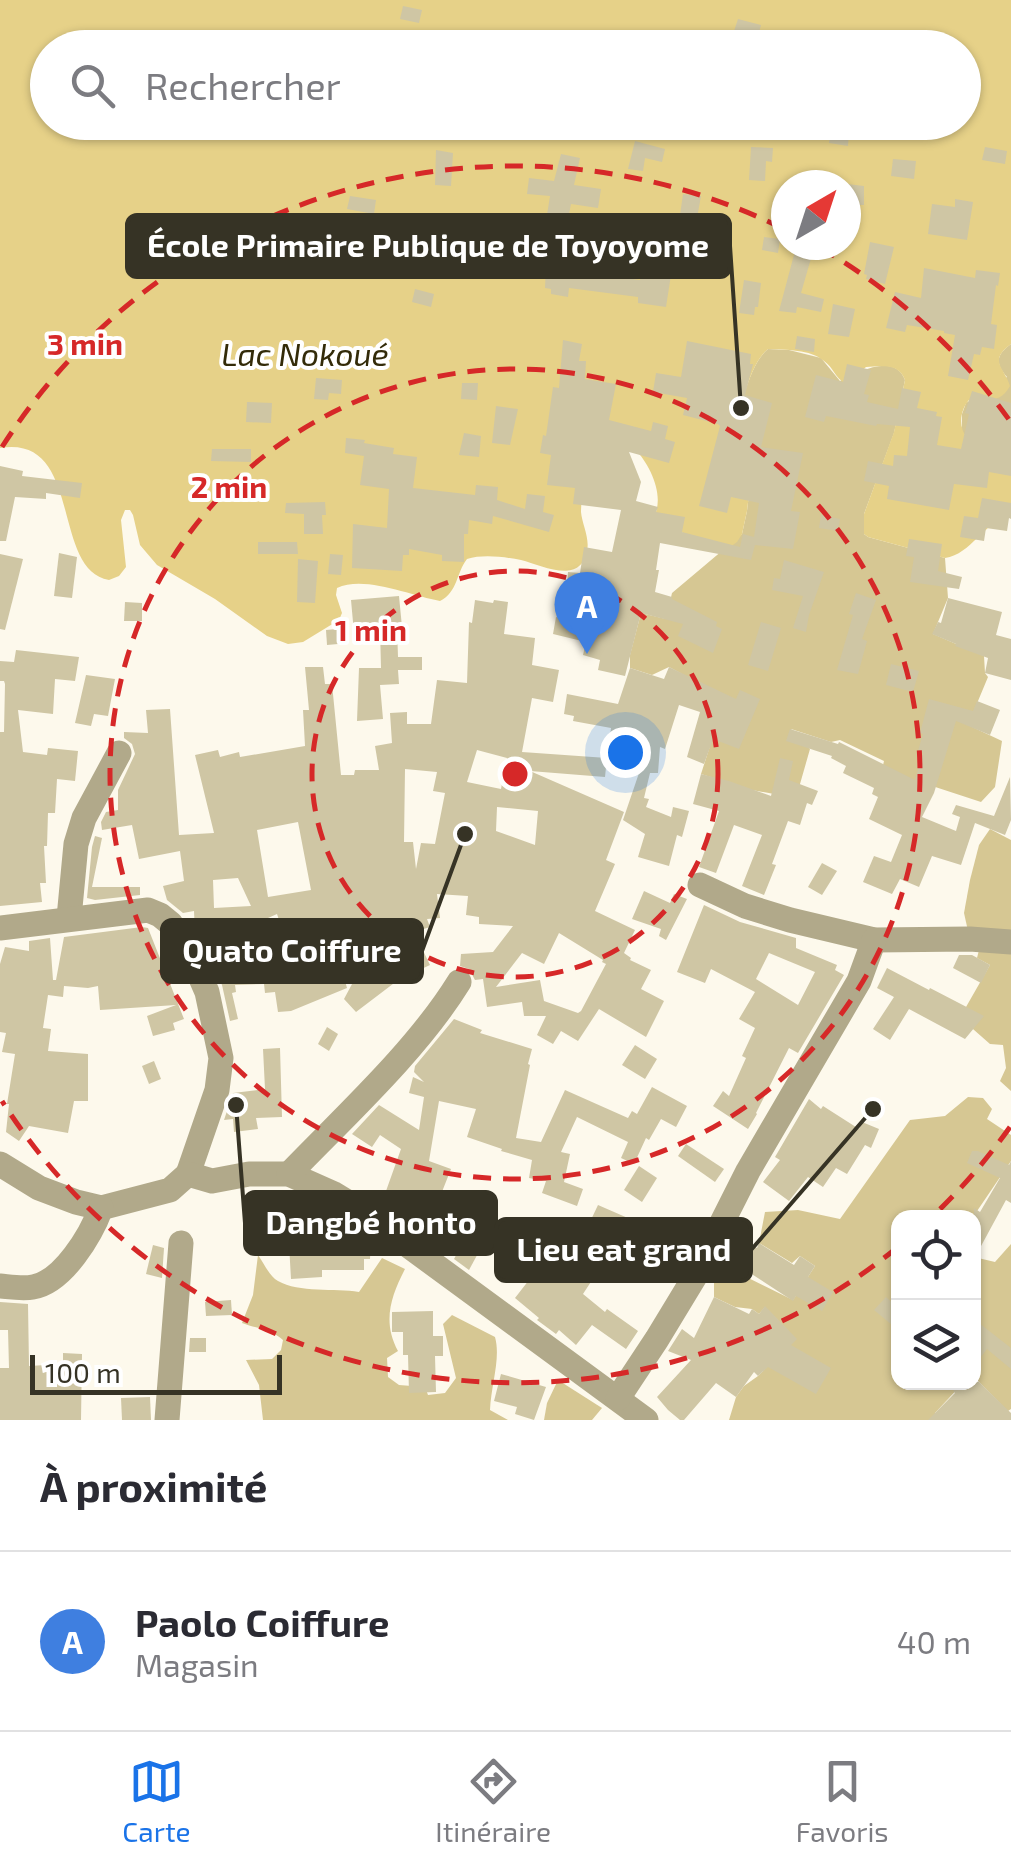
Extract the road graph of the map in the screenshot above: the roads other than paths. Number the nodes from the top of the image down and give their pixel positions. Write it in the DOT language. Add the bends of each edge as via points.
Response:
graph roads {
  1 [pos="119,753"];
  2 [pos="700,885"];
  3 [pos="68,918"];
  4 [pos="0,928"];
  5 [pos="874,940"];
  6 [pos="1011,942"];
  7 [pos="459,982"];
  8 [pos="0,1164"];
  9 [pos="188,1174"];
  10 [pos="289,1174"];
  11 [pos="101,1208"];
  12 [pos="181,1244"];
  13 [pos="0,1286"];
  14 [pos="618,1398"];
  15 [pos="167,1420"];
  16 [pos="646,1420"];
  1 -- 3 [label="street" via="84,818"];
  2 -- 5 [label="street" via="745,906"];
  3 -- 4 [label="street"];
  3 -- 9 [label="street" via="148,910 160,915 200,976 220,1077"];
  5 -- 6 [label="street"];
  5 -- 14 [label="street" via="859,981 694,1278"];
  7 -- 10 [label="street" via="380,1080"];
  8 -- 11 [label="street" via="39,1188"];
  9 -- 10 [label="street" via="212,1181"];
  9 -- 11 [label="street" via="170,1190"];
  10 -- 14 [label="street" via="357,1208"];
  11 -- 13 [label="street" via="63,1269 36,1287"];
  12 -- 15 [label="street"];
  14 -- 16 [label="street"];
}
